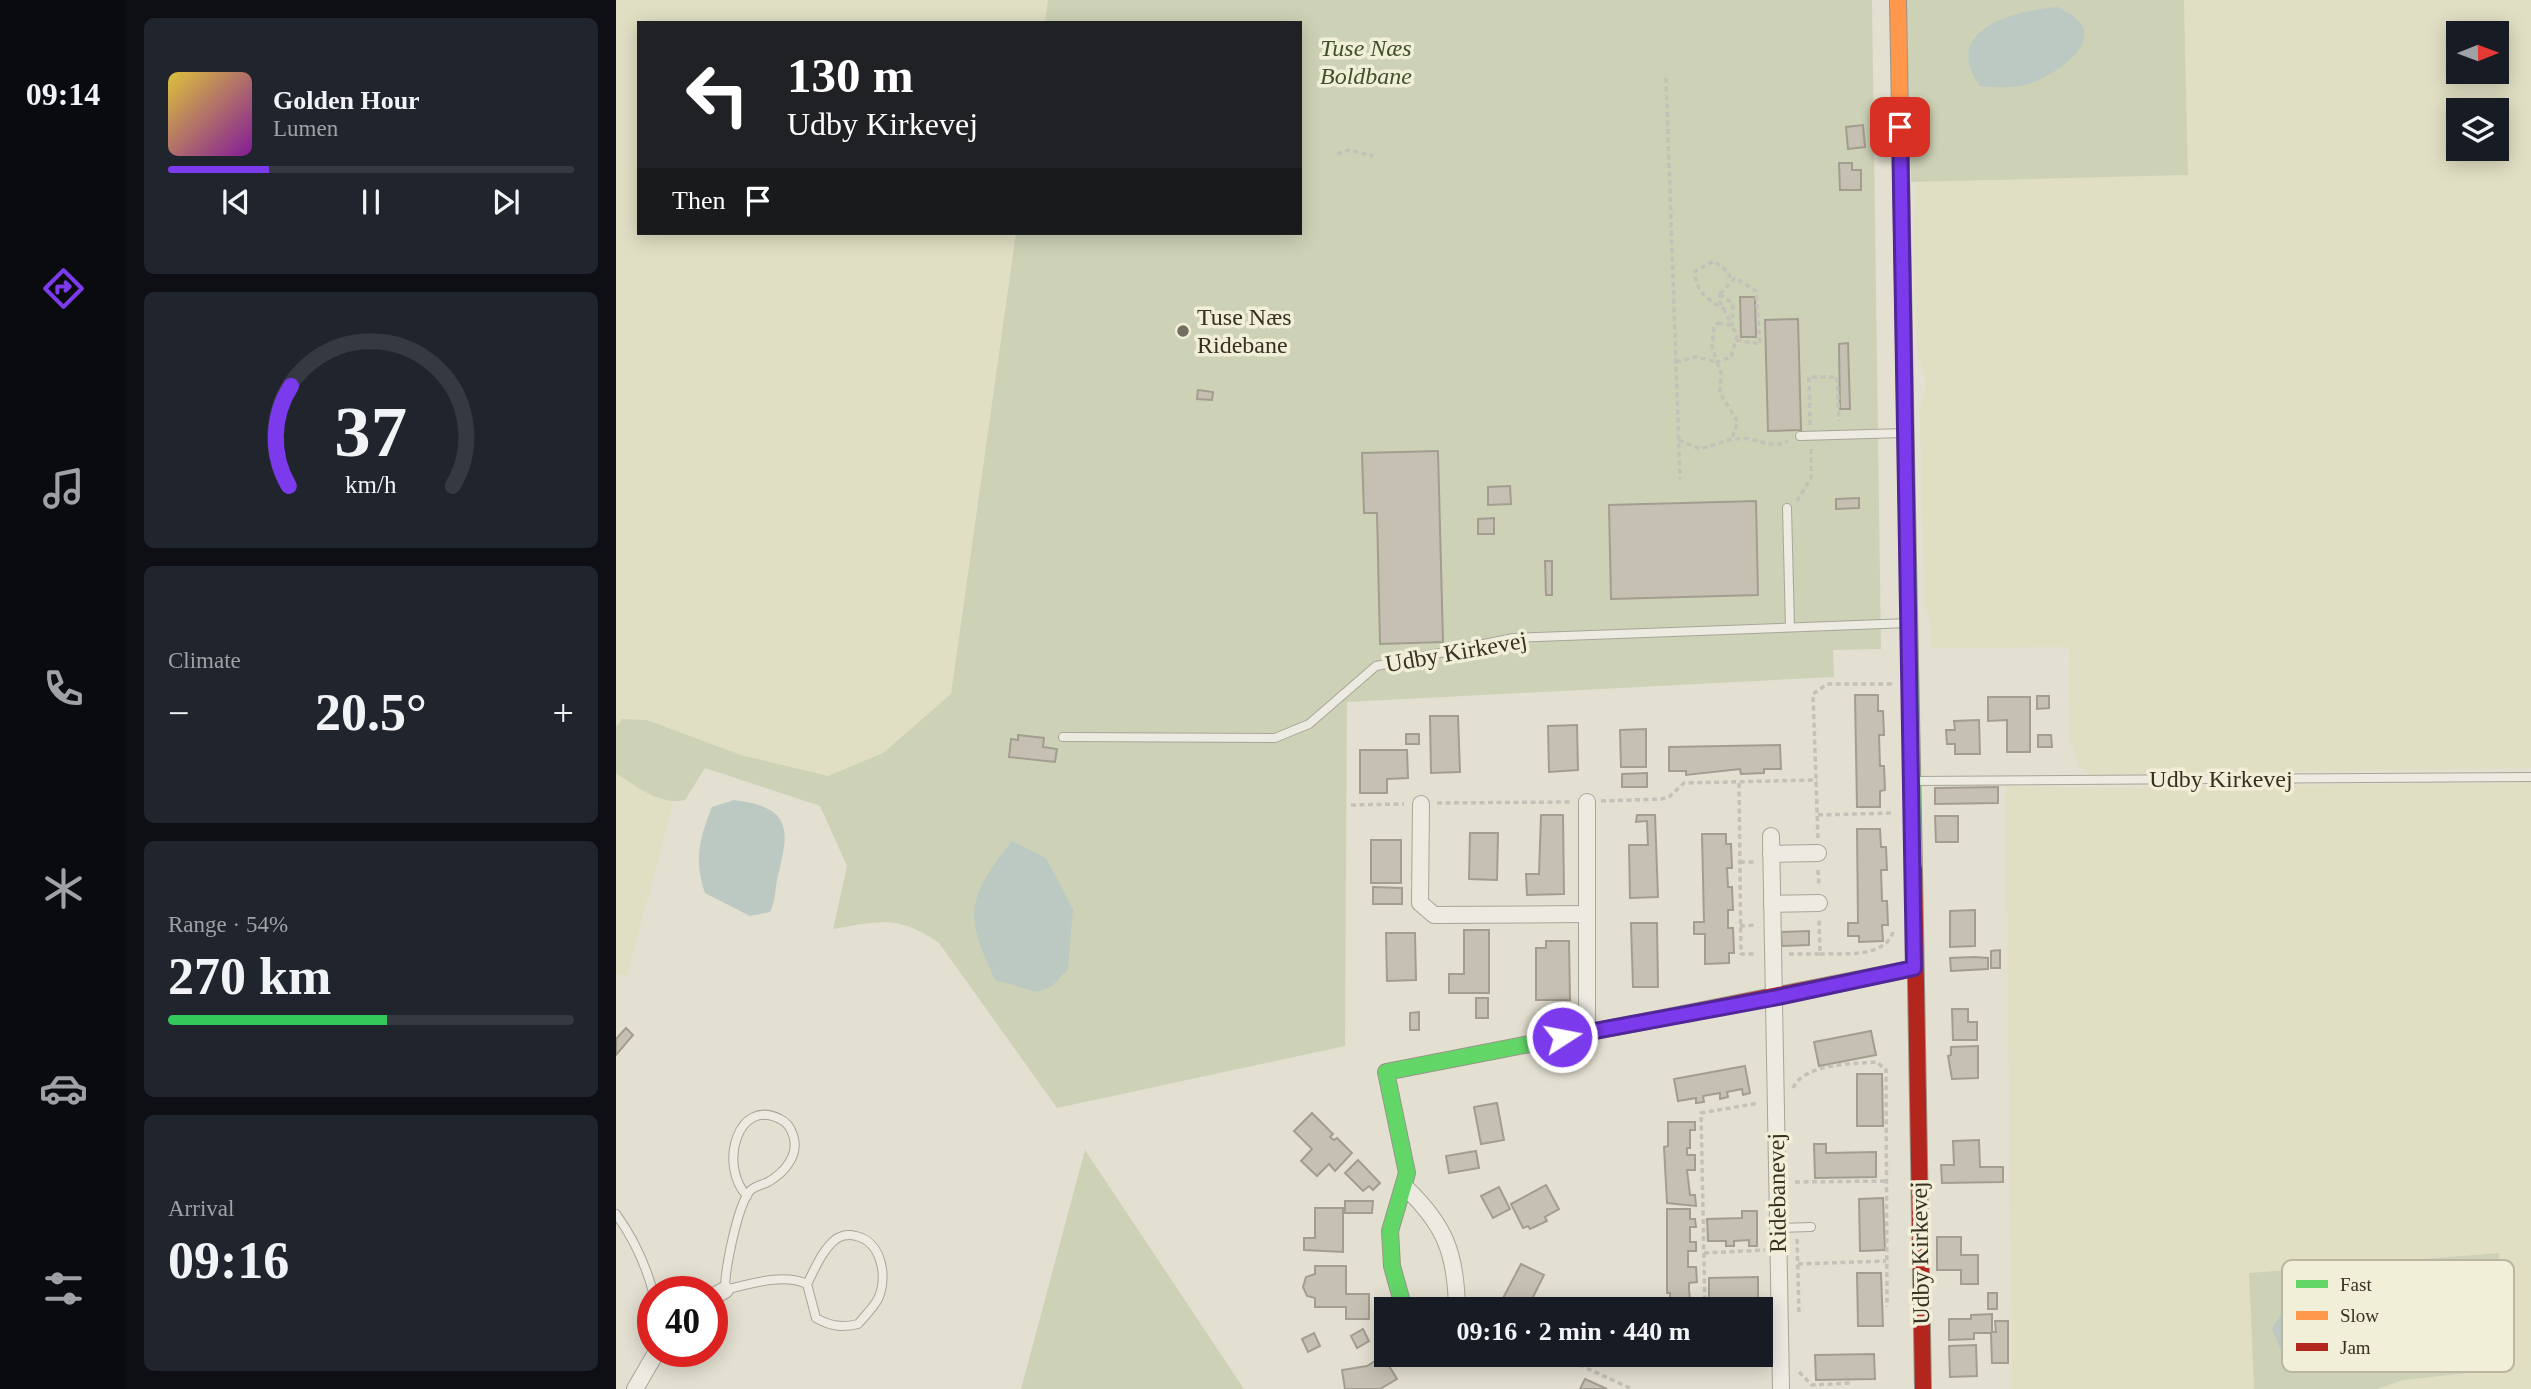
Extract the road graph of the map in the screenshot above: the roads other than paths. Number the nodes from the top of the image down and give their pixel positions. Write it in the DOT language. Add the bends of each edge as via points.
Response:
graph roads {
  1 [pos="1898,0"];
  2 [pos="1905,433"];
  3 [pos="1800,436"];
  4 [pos="1787,508"];
  5 [pos="1909,624"];
  6 [pos="1790,627"];
  7 [pos="1063,737"];
  8 [pos="2531,777"];
  9 [pos="1911,781"];
  10 [pos="1587,802"];
  11 [pos="1420,804"];
  12 [pos="1771,836"];
  13 [pos="1818,853"];
  14 [pos="1771,854"];
  15 [pos="1819,903"];
  16 [pos="1772,904"];
  17 [pos="1586,914"];
  18 [pos="1914,968"];
  19 [pos="1773,998"];
  20 [pos="1587,1032"];
  21 [pos="1406,1188"];
  22 [pos="747,1196"];
  23 [pos="616,1214"];
  24 [pos="1811,1227"];
  25 [pos="1778,1228"];
  26 [pos="648,1276"];
  27 [pos="723,1276"];
  28 [pos="807,1284"];
  29 [pos="728,1291"];
  30 [pos="1400,1297"];
  31 [pos="1457,1297"];
  32 [pos="648,1367"];
  33 [pos="1782,1388"];
  34 [pos="635,1389"];
  35 [pos="1923,1389"];
  1 -- 2 [label="street, Udby Kirkevej"];
  2 -- 3 [label="lane"];
  2 -- 5 [label="street, Udby Kirkevej"];
  4 -- 6 [label="lane"];
  5 -- 6 [label="lane, Udby Kirkevej"];
  5 -- 9 [label="street, Udby Kirkevej"];
  6 -- 7 [label="lane, Udby Kirkevej" via="1513,638 1376,666 1309,724 1275,738"];
  8 -- 9 [label="lane, Udby Kirkevej"];
  9 -- 18 [label="street, Udby Kirkevej"];
  10 -- 17 [label="street"];
  11 -- 17 [label="street" via="1420,903 1434,915"];
  12 -- 14 [label="street, Ridebanevej"];
  13 -- 14 [label="street"];
  14 -- 16 [label="street, Ridebanevej"];
  15 -- 16 [label="street"];
  16 -- 19 [label="street, Ridebanevej"];
  17 -- 20 [label="street"];
  18 -- 19 [label="street"];
  18 -- 35 [label="street, Udby Kirkevej"];
  19 -- 20 [label="street"];
  19 -- 25 [label="street, Ridebanevej"];
  20 -- 21 [label="street" via="1386,1072"];
  21 -- 30 [label="street" via="1391,1222 1394,1279"];
  21 -- 31 [label="street" via="1428,1209 1449,1244"];
  22 -- 22 [label="lane" via="786,1167 795,1153 790,1127 780,1119 759,1117 742,1126 734,1145 733,1168 737,1185"];
  22 -- 27 [label="lane"];
  23 -- 26 [label="lane" via="641,1254"];
  24 -- 25 [label="lane"];
  25 -- 33 [label="street, Ridebanevej"];
  28 -- 28 [label="lane" via="838,1237 865,1238 876,1248 883,1272 879,1296 858,1324 829,1325 816,1318"];
  28 -- 29 [label="lane" via="761,1281"];
  32 -- 34 [label="street"];
}
